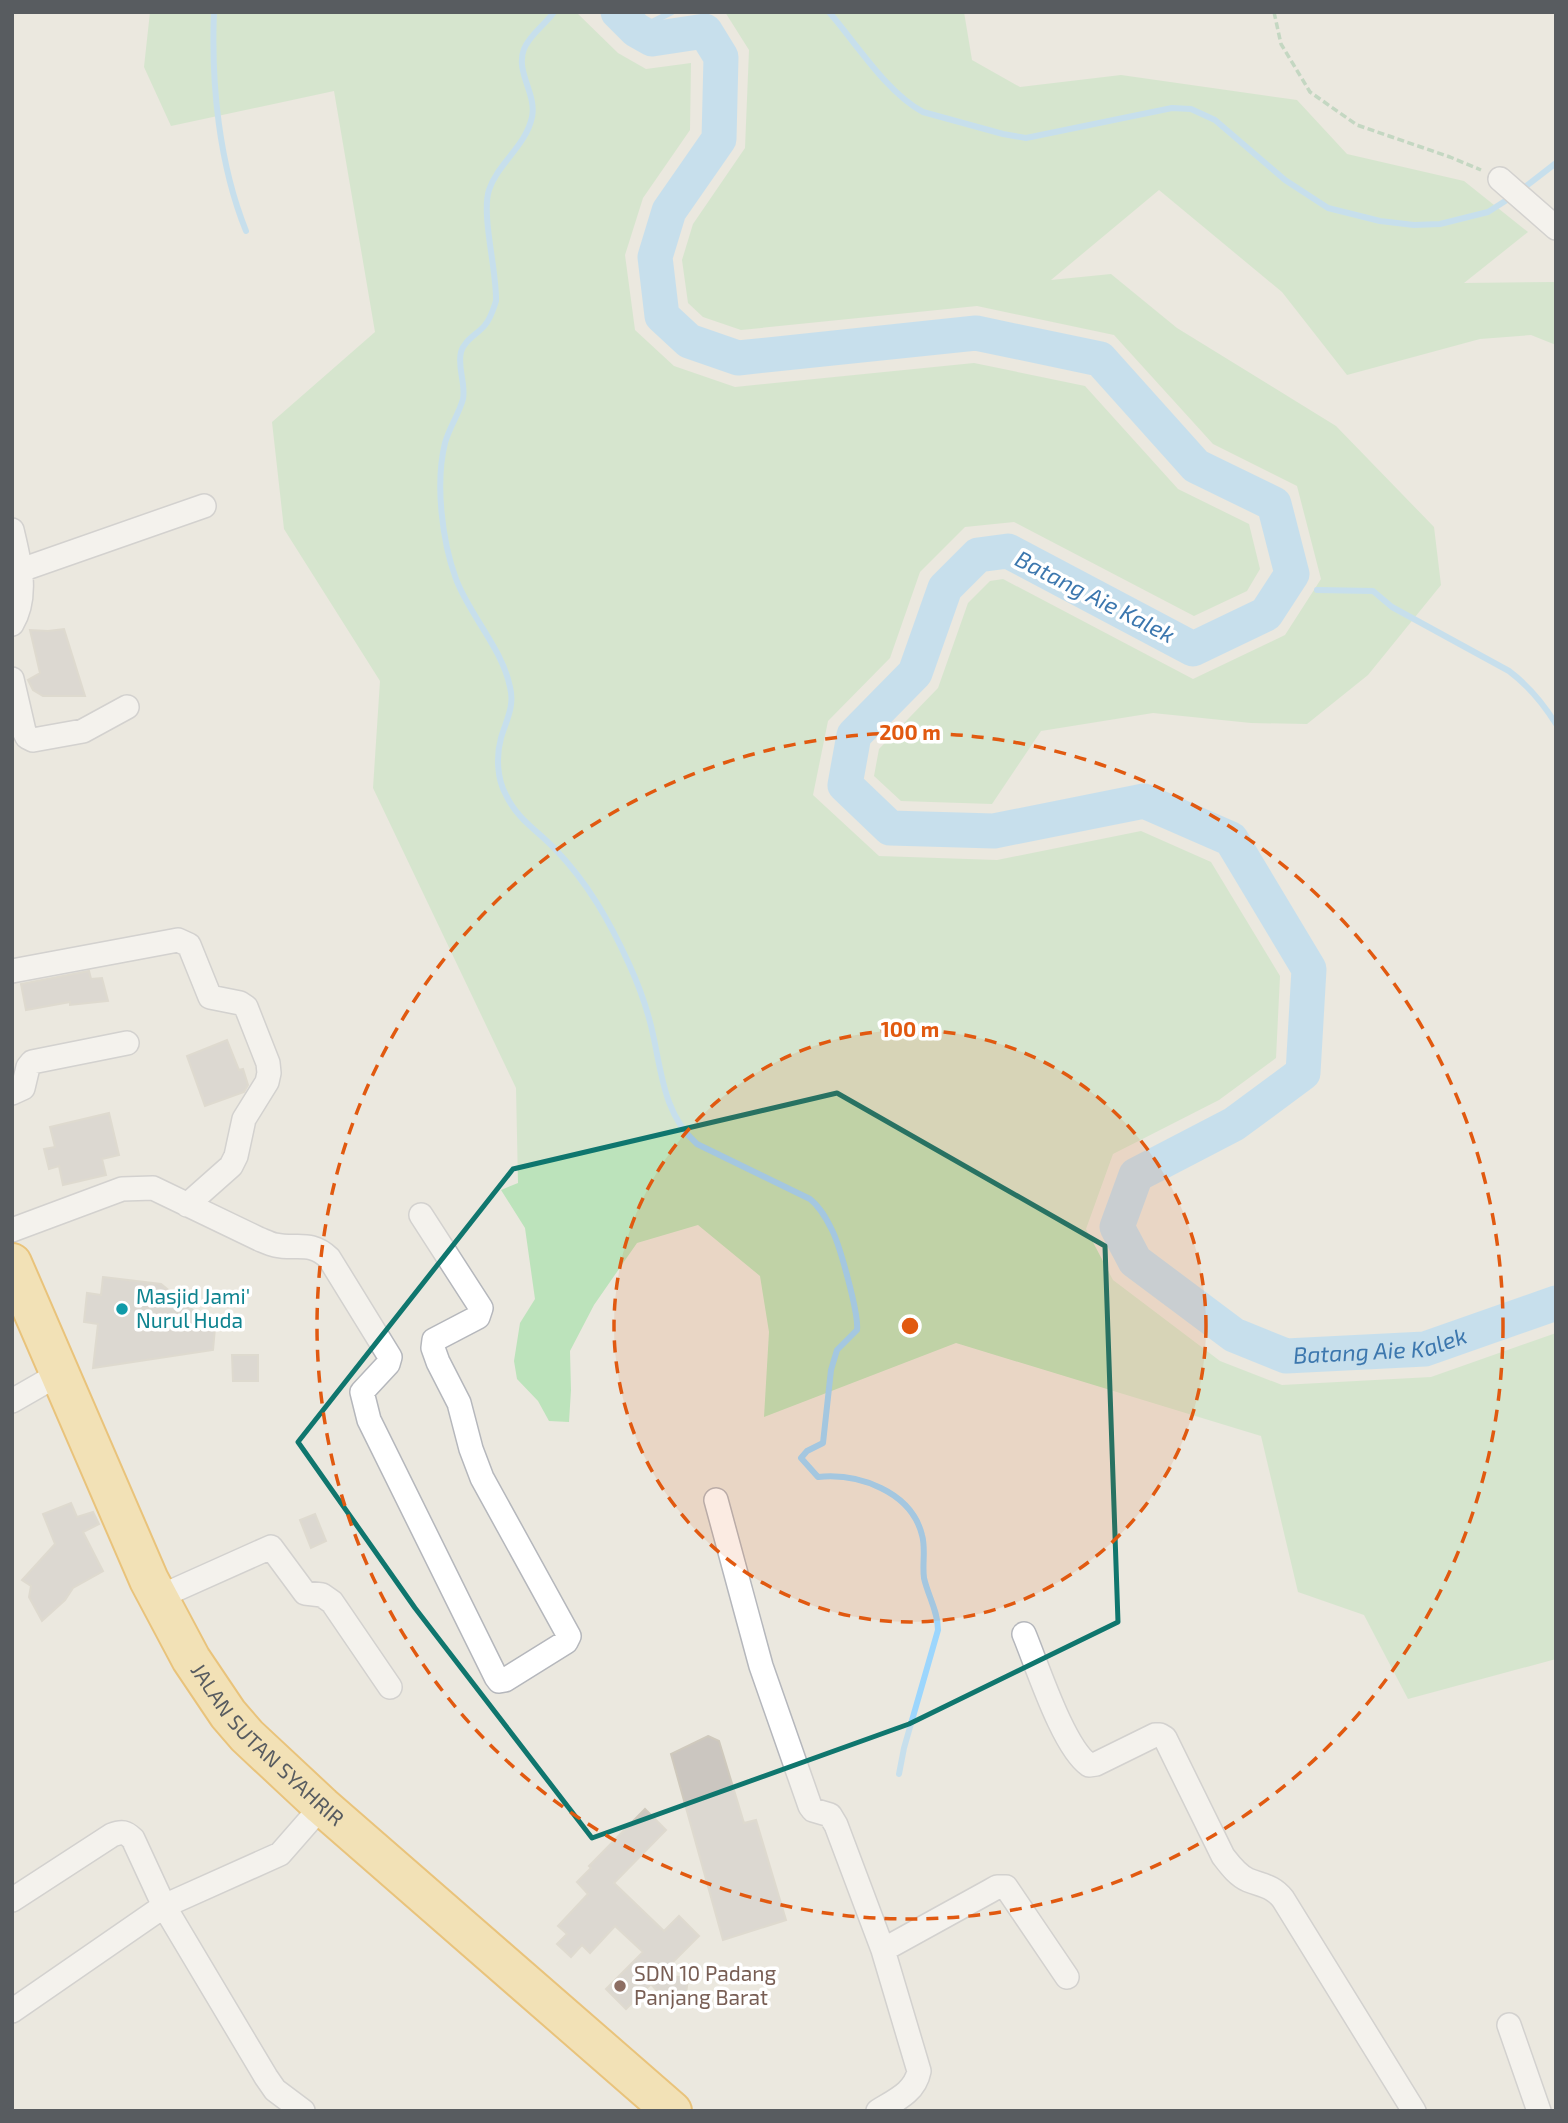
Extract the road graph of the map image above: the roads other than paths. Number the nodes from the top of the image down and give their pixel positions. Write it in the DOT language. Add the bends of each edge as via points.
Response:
graph roads {
  1 [pos="1500,179"];
  2 [pos="1556,228"];
  3 [pos="204,506"];
  4 [pos="12,530"];
  5 [pos="21,569"];
  6 [pos="12,624"];
  7 [pos="12,679"];
  8 [pos="127,707"];
  9 [pos="12,971"];
  10 [pos="127,1043"];
  11 [pos="12,1093"];
  12 [pos="187,1205"];
  13 [pos="421,1215"];
  14 [pos="12,1230"];
  15 [pos="12,1263"];
  16 [pos="59,1374"];
  17 [pos="12,1401"];
  18 [pos="716,1500"];
  19 [pos="157,1598"];
  20 [pos="1024,1634"];
  21 [pos="390,1688"];
  22 [pos="322,1806"];
  23 [pos="12,1900"];
  24 [pos="163,1906"];
  25 [pos="883,1950"];
  26 [pos="1067,1977"];
  27 [pos="12,2011"];
  28 [pos="1509,2025"];
  29 [pos="303,2111"];
  30 [pos="673,2111"];
  31 [pos="878,2111"];
  32 [pos="1414,2111"];
  33 [pos="1539,2111"];
  1 -- 2 [label="street"];
  3 -- 5 [label="street"];
  4 -- 5 [label="street"];
  5 -- 6 [label="street" via="19,606"];
  7 -- 8 [label="street" via="24,731 33,740 83,731"];
  9 -- 12 [label="street" via="178,940 189,945 210,997 246,1007 268,1063 267,1082 244,1119 230,1166"];
  10 -- 11 [label="street" via="32,1062 23,1088"];
  12 -- 13 [label="street" via="275,1245 311,1247 329,1258 390,1357 362,1392 369,1420 496,1677 505,1680 569,1636 482,1478 459,1403 438,1363 434,1340 478,1317 481,1308"];
  12 -- 14 [label="street" via="153,1188 122,1189"];
  15 -- 16 [label="highway, JALAN SUTAN SYAHRIR"];
  16 -- 17 [label="street"];
  16 -- 19 [label="highway, JALAN SUTAN SYAHRIR"];
  18 -- 25 [label="street" via="761,1666 810,1806 834,1820"];
  19 -- 21 [label="street" via="271,1547 304,1593 322,1595 332,1602"];
  19 -- 22 [label="highway, JALAN SUTAN SYAHRIR" via="228,1714"];
  20 -- 32 [label="street" via="1067,1736 1089,1765 1155,1735 1165,1738 1223,1856 1246,1879 1269,1886 1283,1899"];
  22 -- 24 [label="street" via="280,1854"];
  22 -- 30 [label="highway, JALAN SUTAN SYAHRIR"];
  23 -- 24 [label="street" via="120,1831 133,1839"];
  24 -- 27 [label="street"];
  24 -- 29 [label="street" via="271,2083"];
  25 -- 26 [label="street" via="990,1891 1006,1887"];
  25 -- 31 [label="street" via="919,2071 910,2091"];
  28 -- 33 [label="street"];
}
